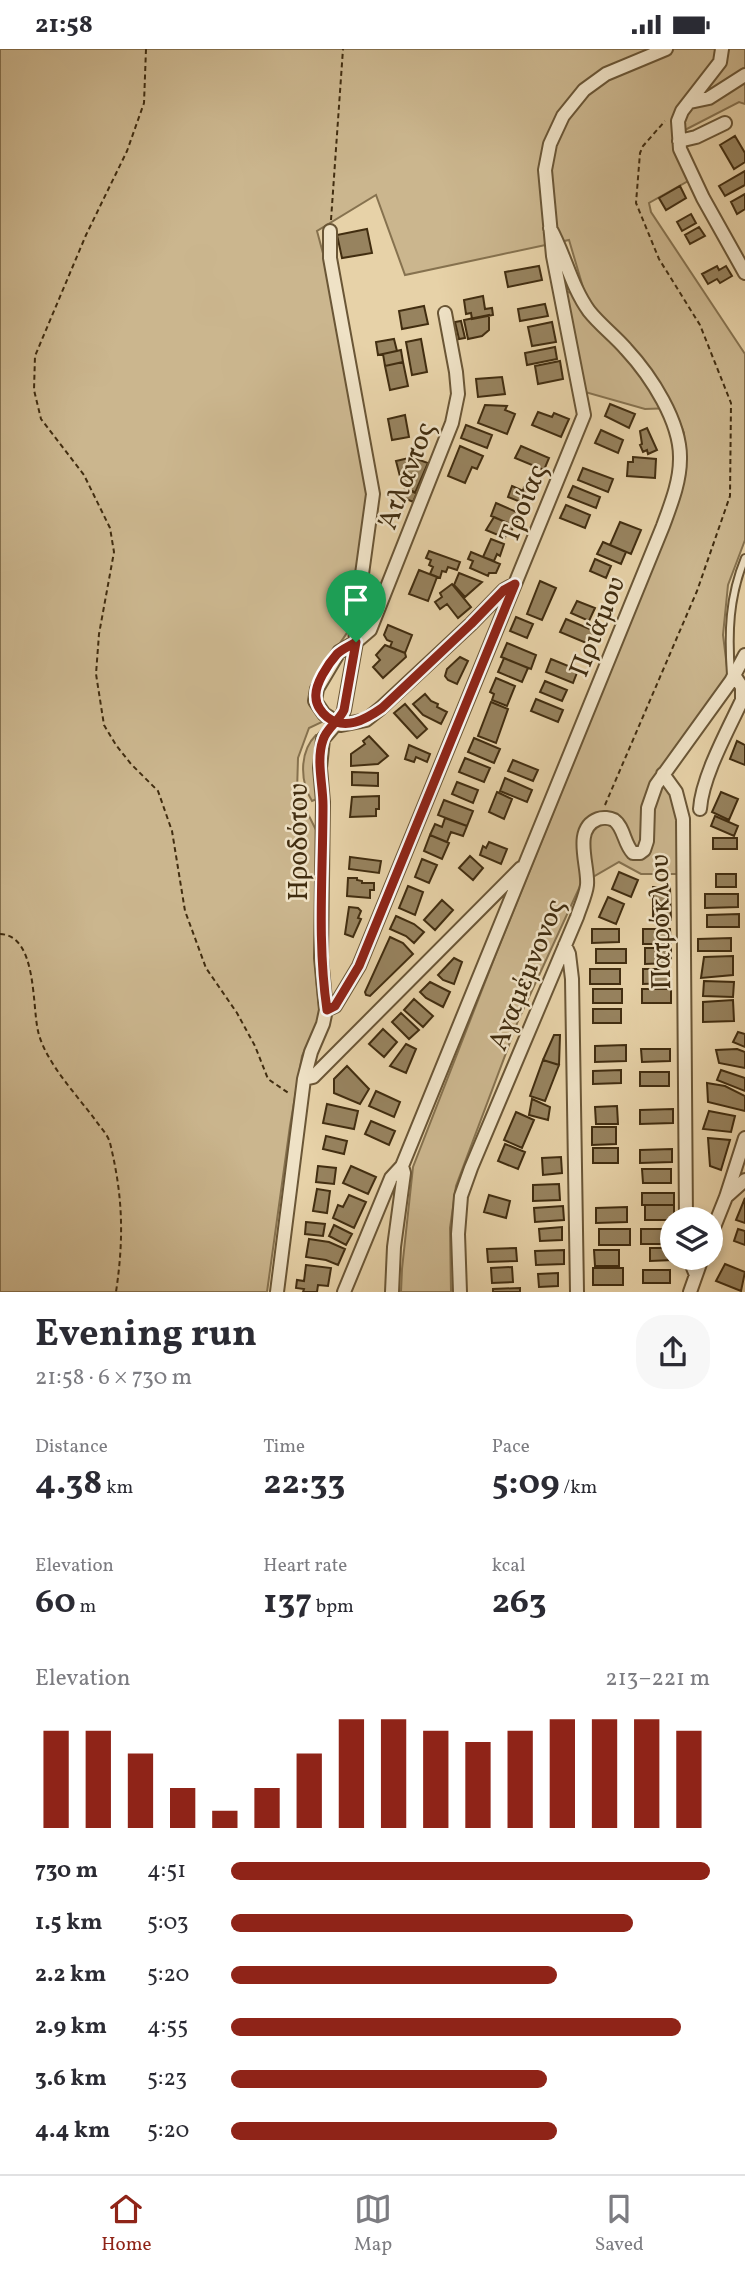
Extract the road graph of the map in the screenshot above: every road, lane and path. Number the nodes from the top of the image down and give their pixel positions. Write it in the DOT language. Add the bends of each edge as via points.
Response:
graph roads {
  1 [pos="146,49"];
  2 [pos="343,49"];
  3 [pos="666,49"];
  4 [pos="722,49"];
  5 [pos="745,75"];
  6 [pos="690,102"];
  7 [pos="725,123"];
  8 [pos="679,141"];
  9 [pos="550,228"];
  10 [pos="330,231"];
  11 [pos="745,273"];
  12 [pos="445,313"];
  13 [pos="745,558"];
  14 [pos="515,584"];
  15 [pos="356,642"];
  16 [pos="745,655"];
  17 [pos="733,678"];
  18 [pos="336,723"];
  19 [pos="663,774"];
  20 [pos="700,809"];
  21 [pos="525,863"];
  22 [pos="0,934"];
  23 [pos="565,945"];
  24 [pos="327,1010"];
  25 [pos="304,1079"];
  26 [pos="301,1099"];
  27 [pos="745,1138"];
  28 [pos="402,1166"];
  29 [pos="745,1179"];
  30 [pos="726,1197"];
  31 [pos="686,1207"];
  32 [pos="722,1207"];
  33 [pos="694,1270"];
  34 [pos="698,1270"];
  35 [pos="696,1275"];
  36 [pos="116,1292"];
  37 [pos="277,1292"];
  38 [pos="344,1292"];
  39 [pos="392,1292"];
  40 [pos="460,1292"];
  41 [pos="577,1292"];
  42 [pos="690,1292"];
  1 -- 26 [label="path" via="144,103 35,356 34,390 41,419 84,475 110,528 114,552 96,674 104,725 131,764 158,791 172,831 185,911 206,968 237,1013 268,1079"];
  2 -- 10 [label="path"];
  3 -- 9 [label="street, Πριάμου" via="606,74 584,90 563,116 545,170"];
  4 -- 6 [label="street" via="720,62"];
  5 -- 6 [label="street" via="709,98"];
  6 -- 8 [label="street" via="678,121"];
  7 -- 8 [label="street"];
  8 -- 11 [label="street" via="703,198"];
  9 -- 14 [label="street, Τροίας" via="584,415"];
  9 -- 21 [label="street, Πριάμου" via="589,311 639,365 662,399 678,435 680,459 663,526"];
  10 -- 15 [label="street, Ηροδότου" via="330,258 373,494"];
  12 -- 15 [label="street, Άτλαντος" via="458,394 452,423 370,630"];
  13 -- 17 [label="lane" via="735,582 728,635"];
  14 -- 18 [label="street" via="382,708 366,720"];
  14 -- 24 [label="street, Τροίας" via="359,966 335,1006"];
  15 -- 18 [label="street, Ηροδότου" via="344,710"];
  15 -- 18 [label="street, Άτλαντος" via="339,652 317,689 315,701"];
  16 -- 17 [label="street"];
  17 -- 19 [label="street"];
  17 -- 20 [label="street" via="742,687 742,700 707,781"];
  18 -- 24 [label="street, Ηροδότου" via="323,739 320,768 321,958"];
  19 -- 23 [label="street, Αγαμέμνονος" via="648,808 647,841 640,853 630,850 615,821 599,818 590,825 582,848 587,886"];
  19 -- 31 [label="street, Πατρόκλου" via="676,792 682,819"];
  21 -- 25 [label="street" via="313,1077"];
  21 -- 28 [label="street, Πριάμου"];
  22 -- 36 [label="path" via="23,946 38,1033 57,1070 109,1139 122,1205"];
  23 -- 40 [label="street, Αγαμέμνονος" via="461,1196"];
  23 -- 41 [label="street" via="572,979"];
  24 -- 25 [label="street, Ηροδότου"];
  25 -- 26 [label="street, Ηροδότου"];
  26 -- 37 [label="street, Ηροδότου"];
  27 -- 30 [label="street"];
  28 -- 38 [label="street" via="391,1178"];
  28 -- 39 [label="street, Πριάμου"];
  29 -- 30 [label="street"];
  30 -- 32 [label="street"];
  33 -- 35 [label="street"];
  34 -- 35 [label="street"];
  35 -- 42 [label="street"];
}
